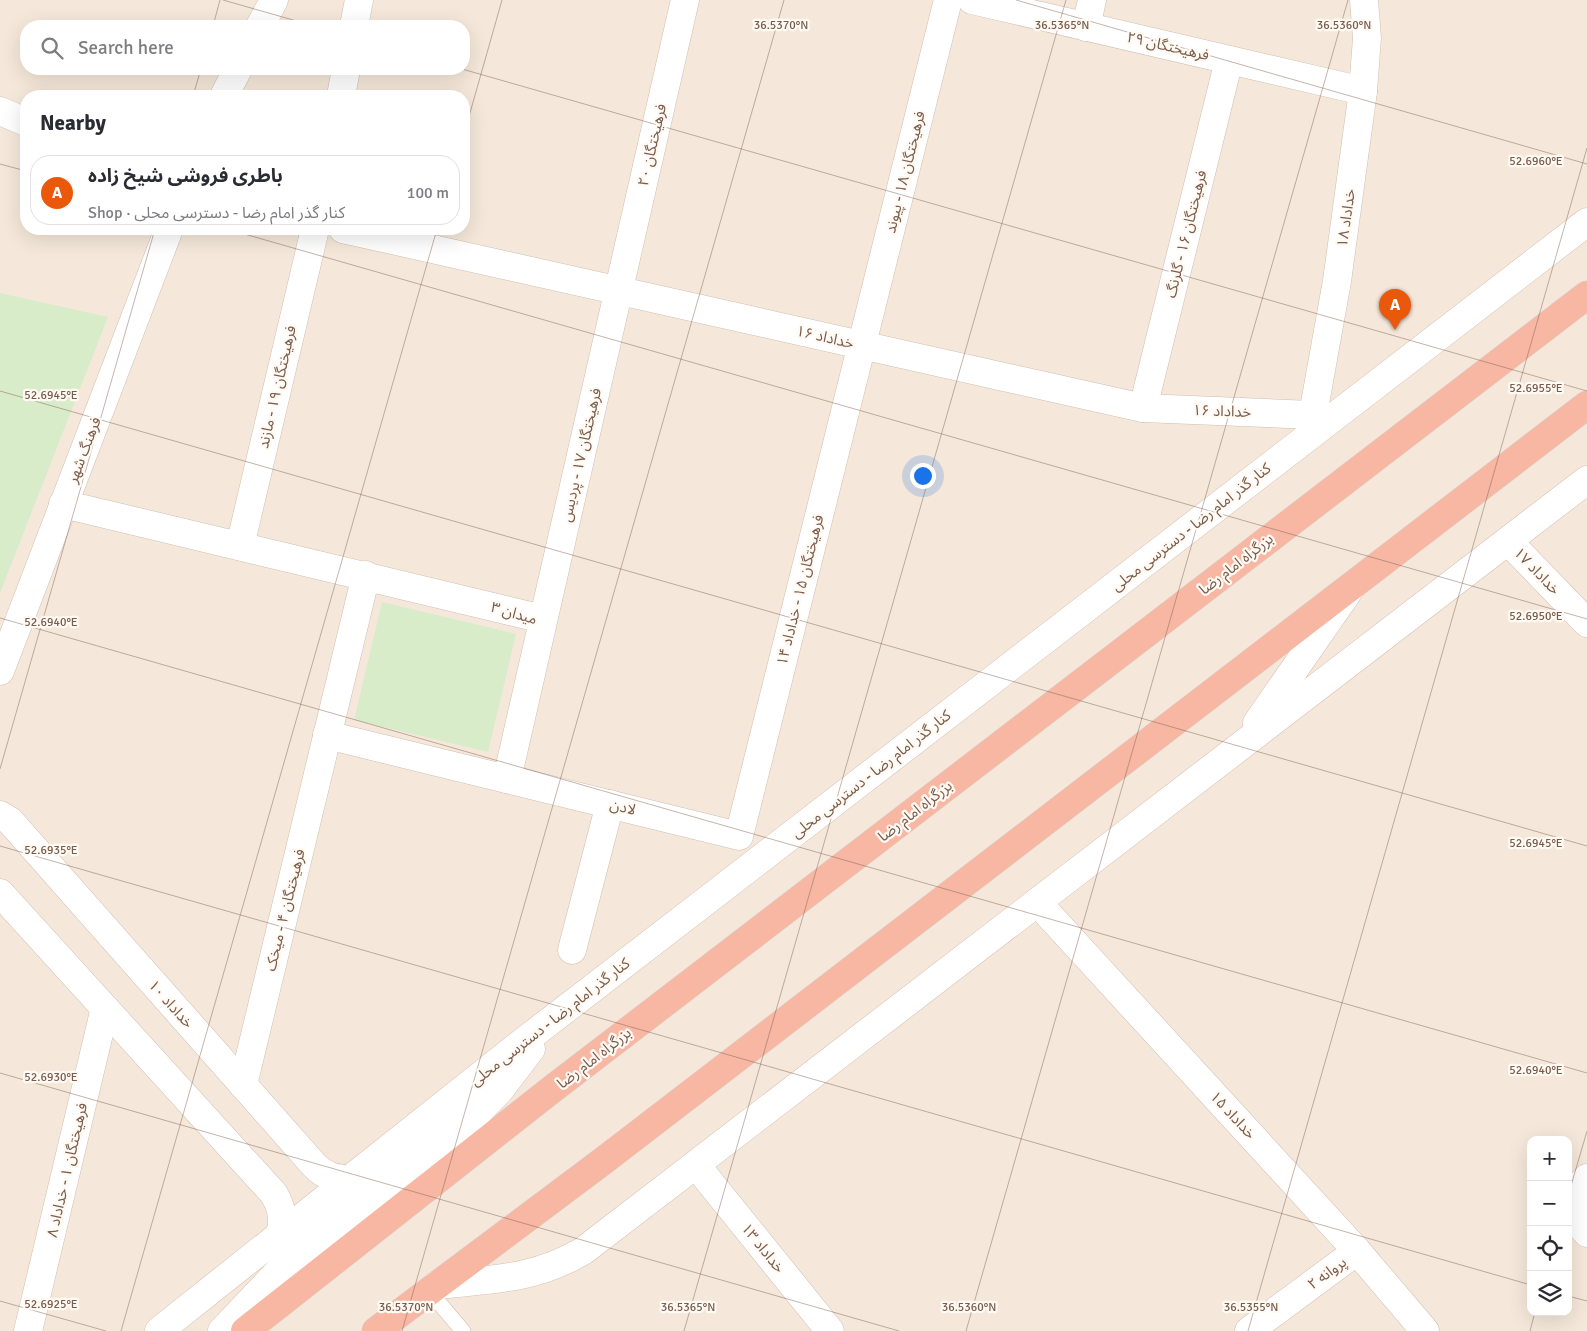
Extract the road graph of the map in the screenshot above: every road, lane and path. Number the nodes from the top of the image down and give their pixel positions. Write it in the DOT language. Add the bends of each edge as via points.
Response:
graph roads {
  1 [pos="274,0"];
  2 [pos="359,0"];
  3 [pos="685,0"];
  4 [pos="948,0"];
  5 [pos="972,0"];
  6 [pos="1092,0"];
  7 [pos="1364,0"];
  8 [pos="263,20"];
  9 [pos="355,20"];
  10 [pos="1086,27"];
  11 [pos="1229,60"];
  12 [pos="235,75"];
  13 [pos="345,75"];
  14 [pos="227,90"];
  15 [pos="341,90"];
  16 [pos="1363,91"];
  17 [pos="0,111"];
  18 [pos="20,119"];
  19 [pos="1587,222"];
  20 [pos="167,235"];
  21 [pos="314,235"];
  22 [pos="369,235"];
  23 [pos="618,290"];
  24 [pos="1587,295"];
  25 [pos="862,345"];
  26 [pos="1143,408"];
  27 [pos="1585,410"];
  28 [pos="1311,425"];
  29 [pos="1587,480"];
  30 [pos="63,504"];
  31 [pos="1508,541"];
  32 [pos="240,546"];
  33 [pos="366,575"];
  34 [pos="1351,586"];
  35 [pos="543,619"];
  36 [pos="1587,623"];
  37 [pos="0,671"];
  38 [pos="327,736"];
  39 [pos="1244,743"];
  40 [pos="507,779"];
  41 [pos="610,804"];
  42 [pos="0,815"];
  43 [pos="739,836"];
  44 [pos="0,893"];
  45 [pos="1037,902"];
  46 [pos="572,950"];
  47 [pos="105,1008"];
  48 [pos="554,1018"];
  49 [pos="243,1085"];
  50 [pos="696,1164"];
  51 [pos="1587,1178"];
  52 [pos="350,1179"];
  53 [pos="1587,1233"];
  54 [pos="280,1235"];
  55 [pos="1357,1251"];
  56 [pos="433,1288"];
  57 [pos="28,1331"];
  58 [pos="158,1331"];
  59 [pos="222,1331"];
  60 [pos="245,1331"];
  61 [pos="376,1331"];
  62 [pos="463,1331"];
  63 [pos="830,1331"];
  64 [pos="1249,1331"];
  65 [pos="1425,1331"];
  1 -- 8 [label="street"];
  2 -- 9 [label="street"];
  3 -- 23 [label="street, فرهیختگان ۲۰"];
  4 -- 25 [label="street, فرهیختگان ۱۸ - پیوند"];
  5 -- 10 [label="street, فرهیختگان ۲۹"];
  6 -- 10 [label="street"];
  7 -- 16 [label="street, خداداد ۱۸" via="1367,38"];
  10 -- 11 [label="street, فرهیختگان ۲۹"];
  11 -- 16 [label="street, فرهیختگان ۲۹"];
  11 -- 26 [label="street, فرهیختگان ۱۶ - گلرنگ"];
  12 -- 14 [label="street"];
  13 -- 15 [label="street"];
  16 -- 28 [label="street, خداداد ۱۸" via="1337,282"];
  17 -- 18 [label="street"];
  19 -- 28 [label="street, کنار گذر امام رضا - دسترسی محلی"];
  20 -- 30 [label="street, فرهنگ شهر"];
  21 -- 32 [label="street, فرهیختگان ۱۹ - مازند"];
  22 -- 23 [label="street, خداداد ۱۶"];
  23 -- 25 [label="street, خداداد ۱۶"];
  23 -- 35 [label="street, فرهیختگان ۱۷ - پردیس"];
  24 -- 60 [label="highway, بزرگراه امام رضا" via="559,1084"];
  25 -- 26 [label="street, خداداد ۱۶"];
  25 -- 43 [label="street, فرهیختگان ۱۵ - خداداد ۱۴"];
  26 -- 28 [label="street, خداداد ۱۶"];
  27 -- 34 [label="highway"];
  28 -- 48 [label="street, کنار گذر امام رضا - دسترسی محلی"];
  29 -- 31 [label="street"];
  30 -- 32 [label="street, میدان ۳"];
  30 -- 37 [label="street, فرهنگ شهر"];
  31 -- 36 [label="street, خداداد ۱۷"];
  31 -- 39 [label="street"];
  32 -- 33 [label="street, میدان ۳"];
  33 -- 35 [label="street, میدان ۳"];
  33 -- 38 [label="street"];
  34 -- 39 [label="street"];
  34 -- 56 [label="highway" via="619,1149"];
  35 -- 40 [label="street, میدان ۳"];
  38 -- 40 [label="street"];
  38 -- 49 [label="street, فرهیختگان ۴ - میخک"];
  39 -- 45 [label="street"];
  40 -- 41 [label="street, لادن"];
  41 -- 43 [label="street, لادن"];
  41 -- 46 [label="street"];
  42 -- 49 [label="street, خداداد ۱۰" via="10,821"];
  44 -- 47 [label="street"];
  45 -- 50 [label="street"];
  45 -- 55 [label="street, خداداد ۱۵"];
  47 -- 54 [label="street" via="274,1194 282,1212"];
  47 -- 57 [label="street, فرهیختگان ۱ - خداداد ۸"];
  48 -- 52 [label="street, کنار گذر امام رضا - دسترسی محلی"];
  48 -- 59 [label="street" via="499,1091 477,1113 281,1270"];
  49 -- 52 [label="street, خداداد ۱۰" via="321,1172 331,1177"];
  50 -- 56 [label="street" via="567,1260 519,1277"];
  50 -- 63 [label="street, خداداد ۱۳"];
  51 -- 53 [label="street" via="1582,1183 1576,1220"];
  52 -- 54 [label="street, کنار گذر امام رضا - دسترسی محلی"];
  54 -- 58 [label="street, کنار گذر امام رضا - دسترسی محلی"];
  55 -- 64 [label="street, پروانه ۲"];
  55 -- 65 [label="street, خداداد ۱۵"];
  56 -- 61 [label="highway"];
  56 -- 62 [label="lane"];
}
